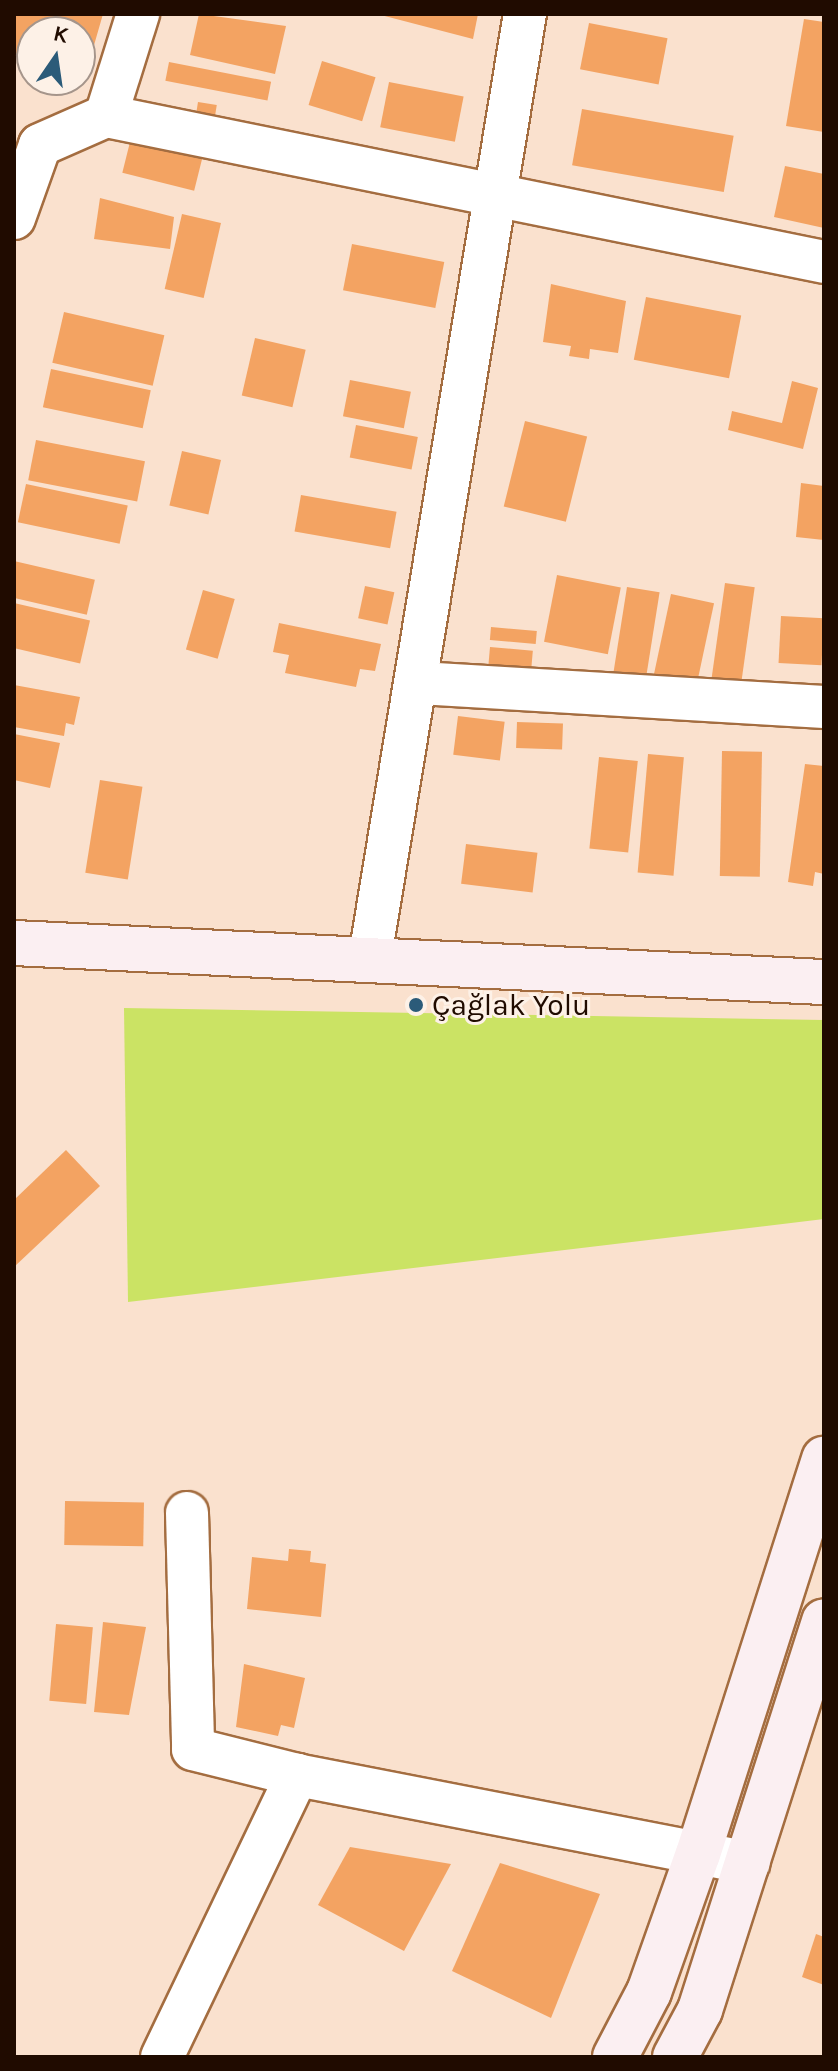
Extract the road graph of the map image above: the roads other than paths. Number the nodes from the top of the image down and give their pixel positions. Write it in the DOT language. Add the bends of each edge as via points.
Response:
graph roads {
  1 [pos="138,14"];
  2 [pos="525,14"];
  3 [pos="106,116"];
  4 [pos="492,200"];
  5 [pos="16,201"];
  6 [pos="824,262"];
  7 [pos="419,683"];
  8 [pos="824,707"];
  9 [pos="14,943"];
  10 [pos="370,957"];
  11 [pos="824,982"];
  12 [pos="824,1459"];
  13 [pos="187,1513"];
  14 [pos="824,1621"];
  15 [pos="297,1775"];
  16 [pos="698,1854"];
  17 [pos="748,1863"];
  18 [pos="162,2057"];
  19 [pos="615,2057"];
  20 [pos="675,2057"];
  1 -- 3 [label="street"];
  2 -- 4 [label="street"];
  3 -- 4 [label="street"];
  3 -- 5 [label="street" via="40,145"];
  4 -- 6 [label="street"];
  4 -- 7 [label="street"];
  7 -- 8 [label="street"];
  7 -- 10 [label="street"];
  9 -- 10 [label="street"];
  10 -- 11 [label="street"];
  12 -- 16 [label="street"];
  13 -- 15 [label="street" via="193,1749"];
  14 -- 17 [label="street"];
  15 -- 16 [label="street"];
  15 -- 18 [label="street"];
  16 -- 17 [label="street"];
  16 -- 19 [label="street" via="649,1992"];
  17 -- 20 [label="street" via="700,2010"];
}
